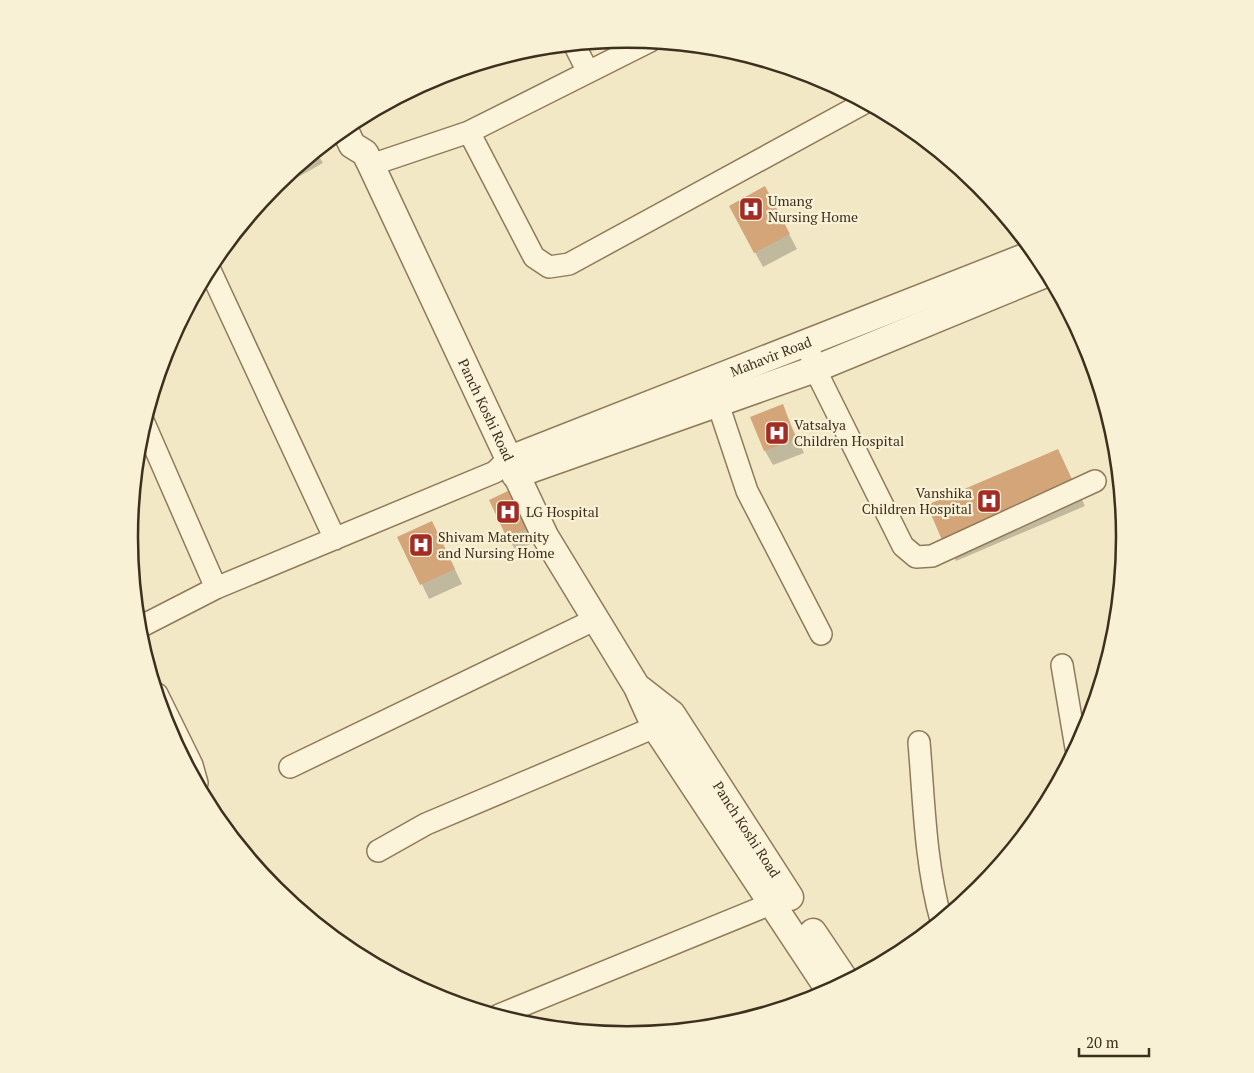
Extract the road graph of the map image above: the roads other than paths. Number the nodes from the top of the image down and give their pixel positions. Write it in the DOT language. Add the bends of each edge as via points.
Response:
graph roads {
  1 [pos="635,48"];
  2 [pos="577,51"];
  3 [pos="588,72"];
  4 [pos="859,106"];
  5 [pos="359,128"];
  6 [pos="468,132"];
  7 [pos="348,135"];
  8 [pos="368,159"];
  9 [pos="1027,256"];
  10 [pos="1041,276"];
  11 [pos="213,277"];
  12 [pos="807,342"];
  13 [pos="815,369"];
  14 [pos="718,404"];
  15 [pos="149,434"];
  16 [pos="506,469"];
  17 [pos="1095,481"];
  18 [pos="335,539"];
  19 [pos="216,588"];
  20 [pos="596,620"];
  21 [pos="146,624"];
  22 [pos="821,634"];
  23 [pos="1062,665"];
  24 [pos="637,686"];
  25 [pos="655,727"];
  26 [pos="1074,735"];
  27 [pos="920,742"];
  28 [pos="290,767"];
  29 [pos="378,850"];
  30 [pos="772,902"];
  31 [pos="939,912"];
  32 [pos="840,976"];
  33 [pos="839,977"];
  34 [pos="509,1011"];
  1 -- 3 [label="street"];
  2 -- 3 [label="street"];
  3 -- 6 [label="street"];
  4 -- 6 [label="street" via="569,264 549,266 534,257"];
  5 -- 8 [label="street" via="365,139"];
  6 -- 8 [label="street"];
  7 -- 8 [label="street, Panch Koshi Road" via="352,145"];
  8 -- 16 [label="street, Panch Koshi Road"];
  9 -- 12 [label="street, Mahavir Road"];
  10 -- 13 [label="street"];
  11 -- 18 [label="street"];
  12 -- 13 [label="street"];
  12 -- 16 [label="street, Mahavir Road"];
  13 -- 14 [label="street"];
  13 -- 17 [label="street" via="902,546 916,557 932,556"];
  14 -- 16 [label="street"];
  14 -- 22 [label="street" via="747,490"];
  15 -- 19 [label="street"];
  16 -- 18 [label="street"];
  16 -- 20 [label="street, Panch Koshi Road"];
  18 -- 19 [label="street"];
  19 -- 21 [label="street"];
  20 -- 24 [label="street, Panch Koshi Road"];
  20 -- 28 [label="street"];
  23 -- 26 [label="street"];
  24 -- 25 [label="street, Panch Koshi Road"];
  24 -- 32 [label="street, Panch Koshi Road" via="672,714"];
  25 -- 29 [label="street" via="426,824"];
  25 -- 30 [label="street, Panch Koshi Road"];
  27 -- 31 [label="street" via="929,857"];
  30 -- 33 [label="street, Panch Koshi Road"];
  30 -- 34 [label="street"];
}
